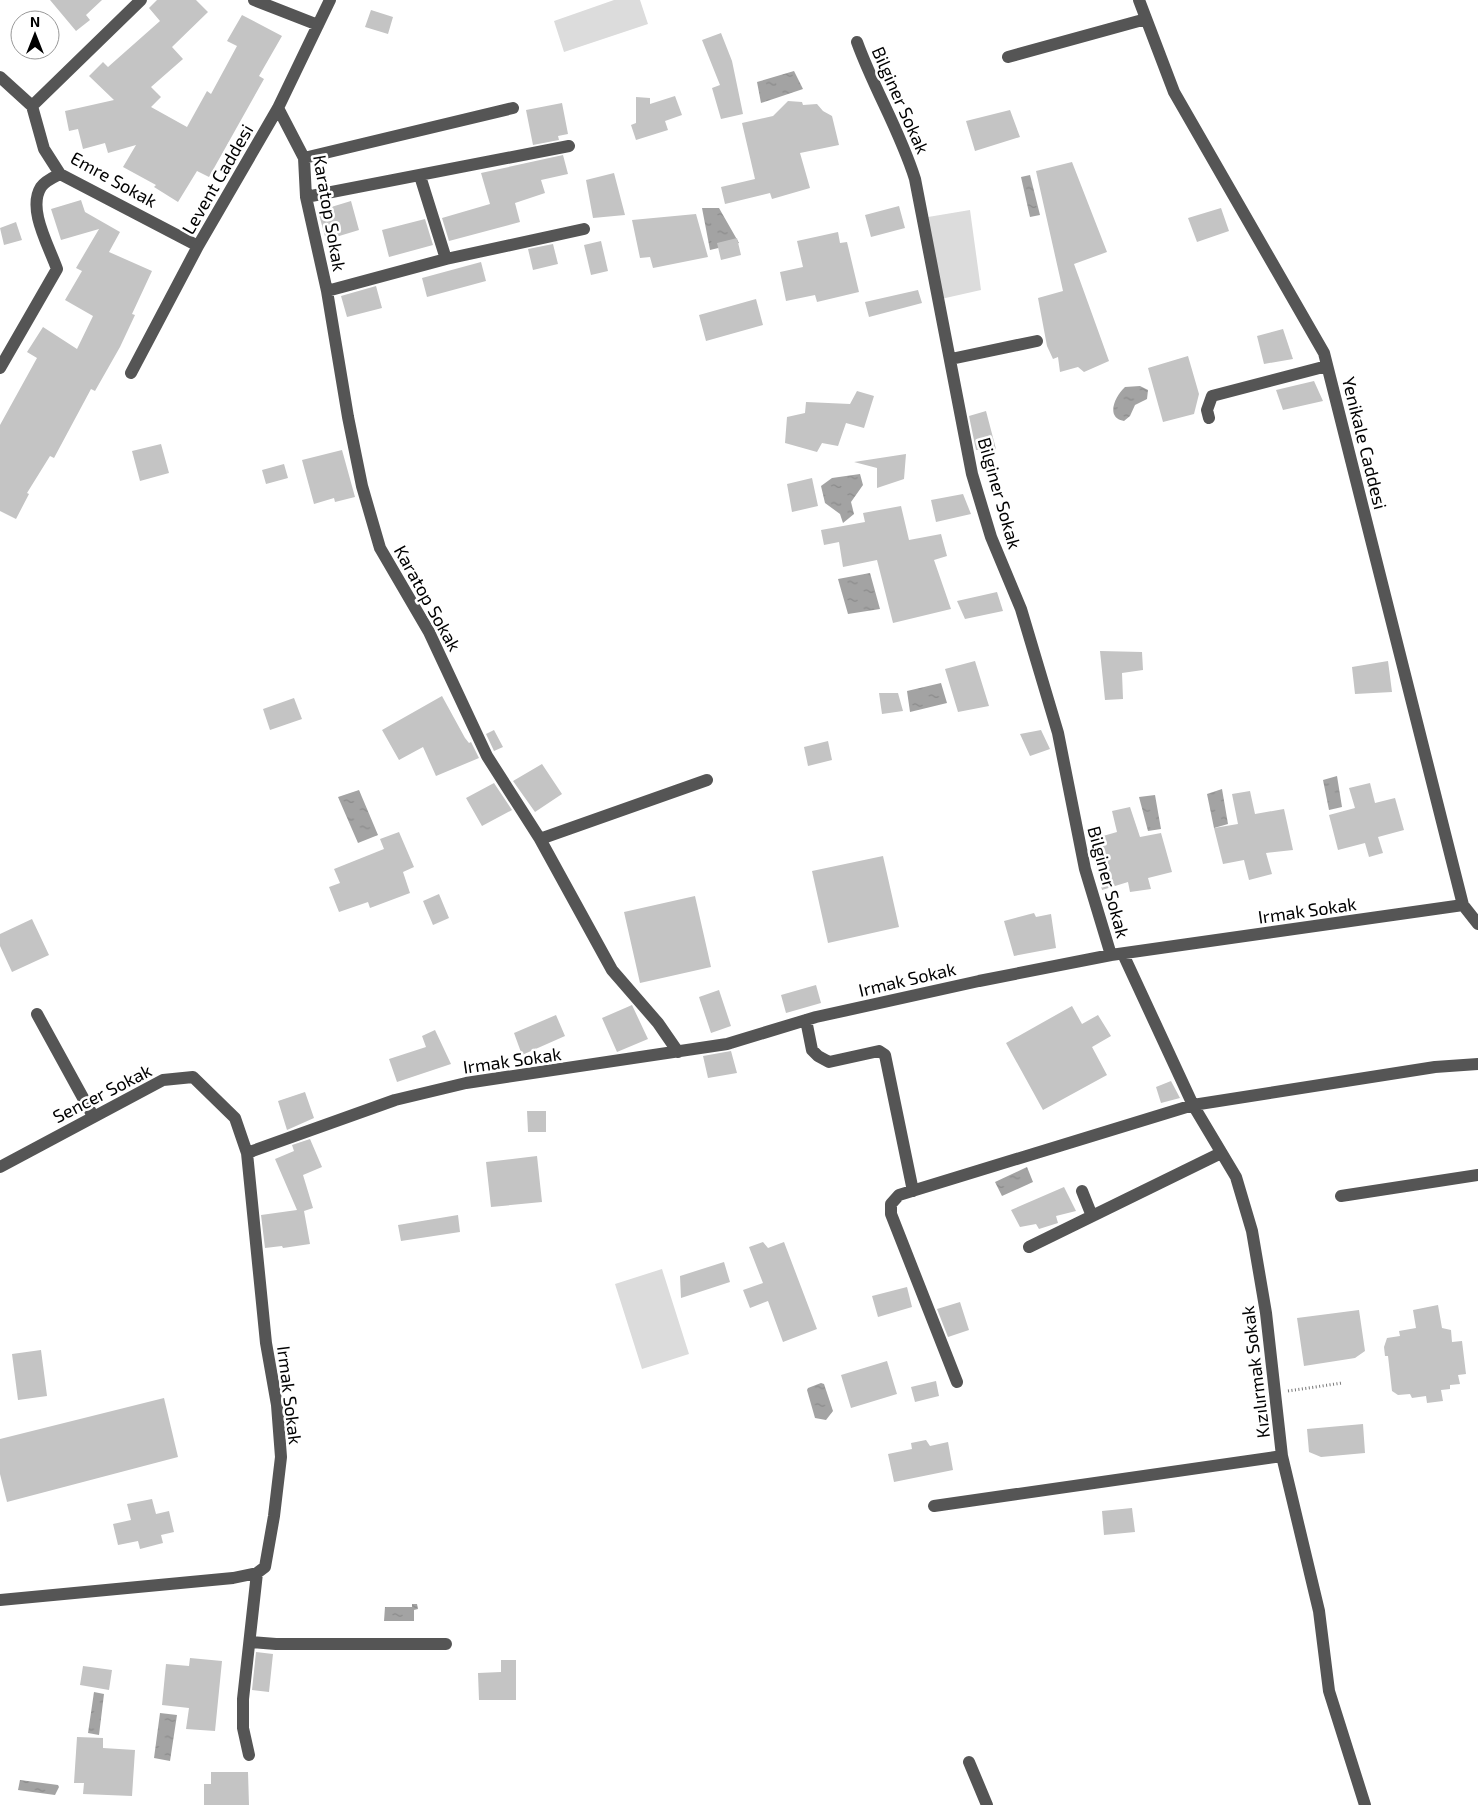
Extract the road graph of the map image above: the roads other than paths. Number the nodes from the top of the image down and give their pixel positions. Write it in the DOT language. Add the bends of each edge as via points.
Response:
graph roads {
  1 [pos="140,0"];
  2 [pos="254,0"];
  3 [pos="330,0"];
  4 [pos="1139,0"];
  5 [pos="1146,19"];
  6 [pos="318,25"];
  7 [pos="857,42"];
  8 [pos="1008,56"];
  9 [pos="0,77"];
  10 [pos="32,106"];
  11 [pos="278,108"];
  12 [pos="513,108"];
  13 [pos="569,146"];
  14 [pos="304,158"];
  15 [pos="60,174"];
  16 [pos="420,176"];
  17 [pos="306,197"];
  18 [pos="584,229"];
  19 [pos="198,246"];
  20 [pos="446,259"];
  21 [pos="327,291"];
  22 [pos="1037,342"];
  23 [pos="951,359"];
  24 [pos="1327,366"];
  25 [pos="0,368"];
  26 [pos="131,373"];
  27 [pos="1209,418"];
  28 [pos="708,780"];
  29 [pos="540,839"];
  30 [pos="1463,905"];
  31 [pos="1478,924"];
  32 [pos="1117,954"];
  33 [pos="36,1014"];
  34 [pos="806,1020"];
  35 [pos="678,1052"];
  36 [pos="1478,1064"];
  37 [pos="1193,1105"];
  38 [pos="93,1116"];
  39 [pos="247,1153"];
  40 [pos="1221,1153"];
  41 [pos="0,1167"];
  42 [pos="1478,1175"];
  43 [pos="913,1191"];
  44 [pos="1082,1191"];
  45 [pos="1342,1196"];
  46 [pos="1092,1216"];
  47 [pos="1029,1247"];
  48 [pos="956,1382"];
  49 [pos="1282,1456"];
  50 [pos="934,1506"];
  51 [pos="257,1573"];
  52 [pos="0,1600"];
  53 [pos="250,1642"];
  54 [pos="446,1644"];
  55 [pos="249,1754"];
  56 [pos="969,1762"];
  57 [pos="987,1805"];
  58 [pos="1365,1805"];
  1 -- 10 [label="street"];
  2 -- 6 [label="street"];
  3 -- 6 [label="street, Levent Caddesi"];
  4 -- 5 [label="street, Yenikale Caddesi"];
  5 -- 8 [label="street"];
  5 -- 24 [label="street, Yenikale Caddesi" via="1174,92 1324,353"];
  6 -- 11 [label="street, Levent Caddesi"];
  7 -- 23 [label="street, Bilginer Sokak" via="870,78 906,150 915,179"];
  9 -- 10 [label="street"];
  10 -- 15 [label="street, Emre Sokak" via="44,149"];
  11 -- 14 [label="street, Karatop Sokak"];
  11 -- 19 [label="street, Levent Caddesi"];
  12 -- 14 [label="street"];
  13 -- 16 [label="street"];
  14 -- 17 [label="street, Karatop Sokak"];
  15 -- 19 [label="street, Emre Sokak"];
  15 -- 25 [label="street" via="42,185 35,210 57,269"];
  16 -- 17 [label="street"];
  16 -- 20 [label="street"];
  17 -- 21 [label="street, Karatop Sokak"];
  18 -- 20 [label="street"];
  19 -- 26 [label="street, Levent Caddesi"];
  20 -- 21 [label="street"];
  21 -- 29 [label="street, Karatop Sokak" via="362,486 380,548 429,632 487,756"];
  22 -- 23 [label="street"];
  23 -- 32 [label="street, Bilginer Sokak" via="972,474 991,537 1020,609 1058,733 1085,869"];
  24 -- 27 [label="street" via="1212,396 1207,410"];
  24 -- 30 [label="street, Yenikale Caddesi"];
  28 -- 29 [label="street"];
  29 -- 35 [label="street, Karatop Sokak" via="612,970 658,1023"];
  30 -- 31 [label="street, Yenikale Caddesi"];
  30 -- 32 [label="street, Irmak Sokak"];
  32 -- 34 [label="street, Irmak Sokak"];
  32 -- 37 [label="street, Kızılırmak Sokak"];
  33 -- 38 [label="street"];
  34 -- 35 [label="street, Irmak Sokak" via="727,1044"];
  34 -- 43 [label="street" via="812,1050 829,1062 879,1051 885,1055"];
  35 -- 39 [label="street, Irmak Sokak" via="466,1083 395,1100"];
  36 -- 37 [label="street" via="1435,1067"];
  37 -- 40 [label="street, Kızılırmak Sokak"];
  37 -- 43 [label="street"];
  38 -- 39 [label="street, Sencer Sokak" via="162,1080 193,1077 235,1118"];
  38 -- 41 [label="street, Sencer Sokak"];
  39 -- 51 [label="street, Irmak Sokak" via="281,1457 269,1554 265,1567"];
  40 -- 46 [label="street"];
  40 -- 49 [label="street, Kızılırmak Sokak" via="1236,1177 1252,1231 1266,1314"];
  42 -- 45 [label="street"];
  43 -- 48 [label="street" via="899,1195 891,1204 891,1214"];
  44 -- 46 [label="street"];
  46 -- 47 [label="street"];
  49 -- 50 [label="street"];
  49 -- 58 [label="street, Kızılırmak Sokak" via="1319,1611 1329,1691"];
  51 -- 52 [label="street"];
  51 -- 53 [label="street"];
  53 -- 54 [label="street"];
  53 -- 55 [label="street" via="242,1699"];
  56 -- 57 [label="street"];
}
